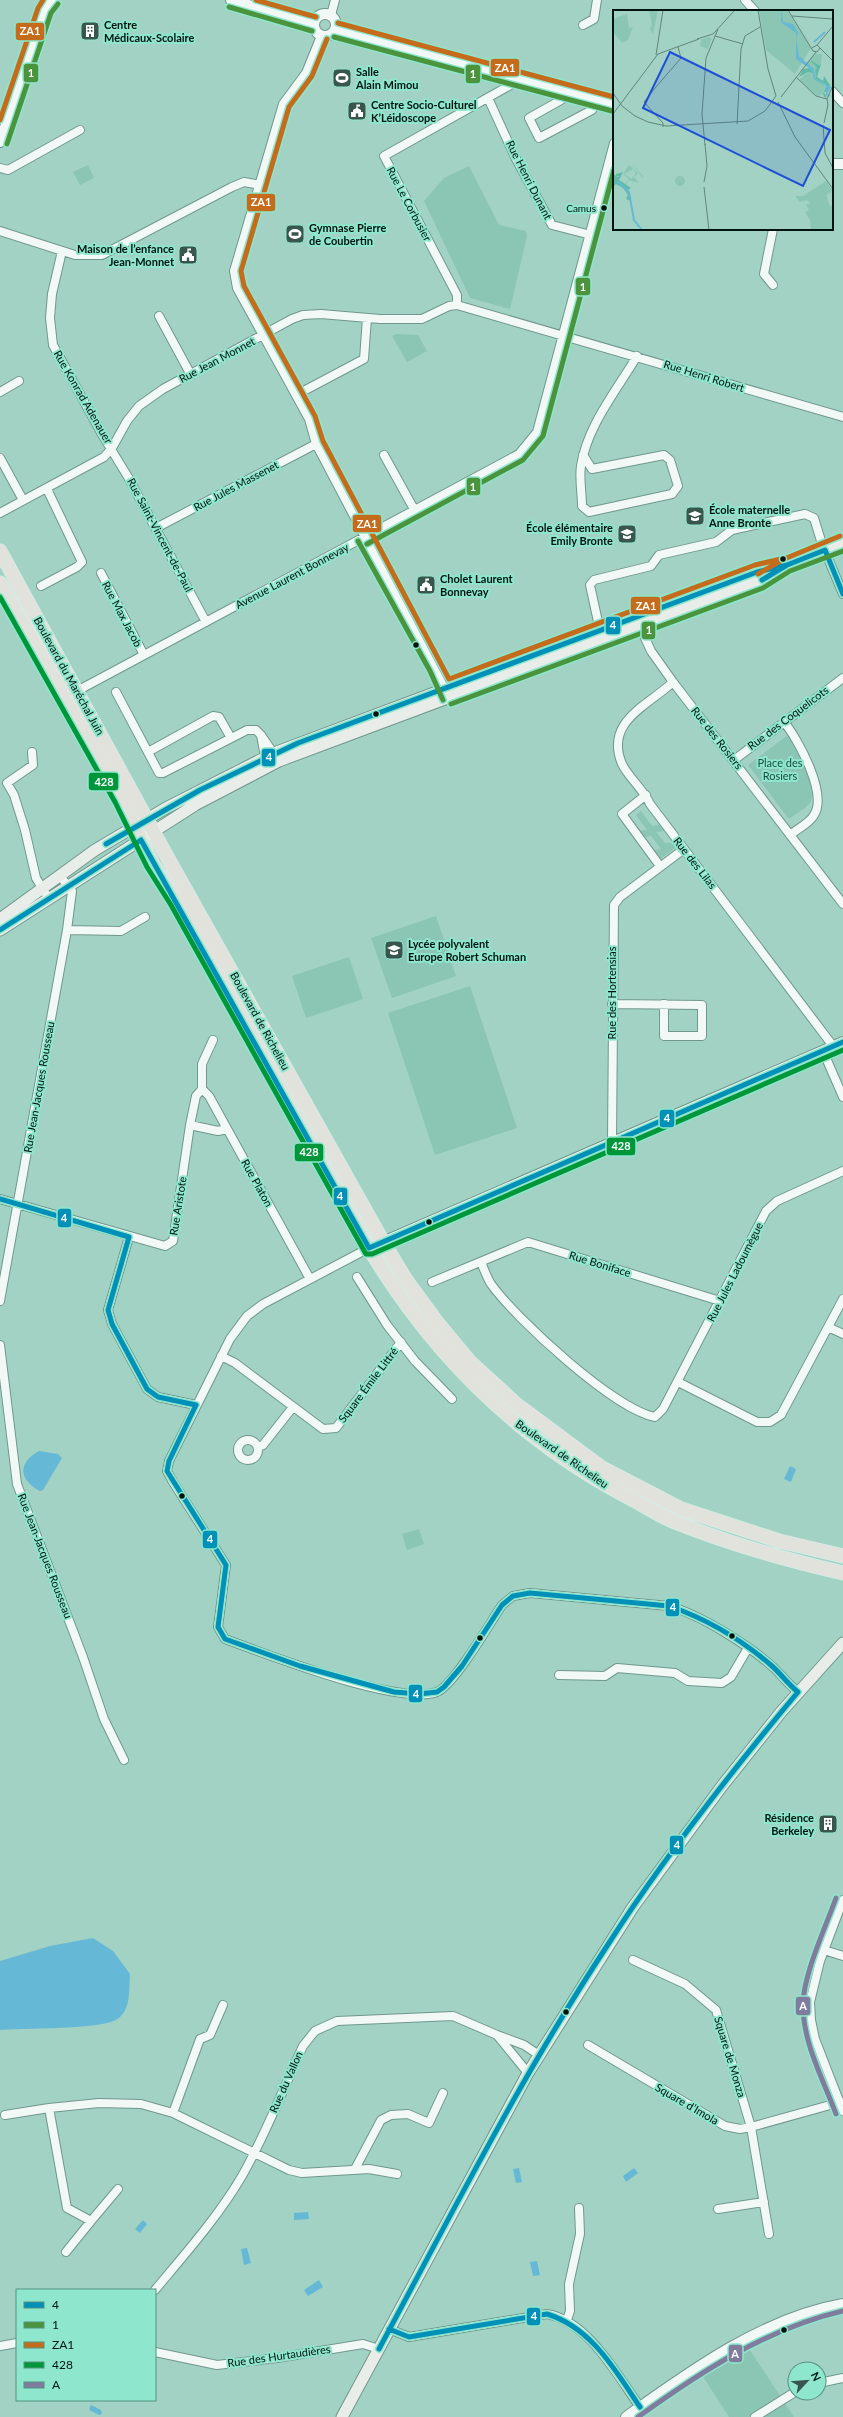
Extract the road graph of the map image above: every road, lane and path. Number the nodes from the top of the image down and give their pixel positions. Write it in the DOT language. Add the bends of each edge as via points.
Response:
graph roads {
  1 [pos="52,0"];
  2 [pos="231,0"];
  3 [pos="335,0"];
  4 [pos="597,0"];
  5 [pos="745,0"];
  6 [pos="754,10"];
  7 [pos="331,15"];
  8 [pos="314,24"];
  9 [pos="583,25"];
  10 [pos="336,30"];
  11 [pos="321,36"];
  12 [pos="516,78"];
  13 [pos="566,92"];
  14 [pos="833,92"];
  15 [pos="488,98"];
  16 [pos="598,100"];
  17 [pos="843,103"];
  18 [pos="613,104"];
  19 [pos="80,130"];
  20 [pos="0,142"];
  21 [pos="613,147"];
  22 [pos="0,168"];
  23 [pos="261,185"];
  24 [pos="773,230"];
  25 [pos="0,231"];
  26 [pos="591,235"];
  27 [pos="62,251"];
  28 [pos="773,285"];
  29 [pos="457,305"];
  30 [pos="159,316"];
  31 [pos="367,318"];
  32 [pos="565,335"];
  33 [pos="263,336"];
  34 [pos="637,356"];
  35 [pos="191,375"];
  36 [pos="19,381"];
  37 [pos="0,392"];
  38 [pos="296,395"];
  39 [pos="843,418"];
  40 [pos="316,444"];
  41 [pos="112,448"];
  42 [pos="384,455"];
  43 [pos="584,455"];
  44 [pos="0,458"];
  45 [pos="47,489"];
  46 [pos="23,500"];
  47 [pos="415,511"];
  48 [pos="0,513"];
  49 [pos="156,528"];
  50 [pos="364,538"];
  51 [pos="843,543"];
  52 [pos="825,550"];
  53 [pos="0,552"];
  54 [pos="787,565"];
  55 [pos="101,573"];
  56 [pos="0,583"];
  57 [pos="41,586"];
  58 [pos="843,594"];
  59 [pos="206,622"];
  60 [pos="640,627"];
  61 [pos="600,631"];
  62 [pos="144,655"];
  63 [pos="843,678"];
  64 [pos="673,682"];
  65 [pos="77,691"];
  66 [pos="116,692"];
  67 [pos="447,693"];
  68 [pos="784,722"];
  69 [pos="231,738"];
  70 [pos="32,752"];
  71 [pos="148,752"];
  72 [pos="270,755"];
  73 [pos="734,760"];
  74 [pos="255,773"];
  75 [pos="4,782"];
  76 [pos="646,795"];
  77 [pos="138,802"];
  78 [pos="141,823"];
  79 [pos="790,835"];
  80 [pos="148,836"];
  81 [pos="684,849"];
  82 [pos="660,866"];
  83 [pos="60,876"];
  84 [pos="68,886"];
  85 [pos="42,888"];
  86 [pos="49,899"];
  87 [pos="843,904"];
  88 [pos="145,917"];
  89 [pos="0,919"];
  90 [pos="0,930"];
  91 [pos="67,930"];
  92 [pos="612,1004"];
  93 [pos="664,1004"];
  94 [pos="213,1040"];
  95 [pos="843,1042"];
  96 [pos="833,1046"];
  97 [pos="823,1051"];
  98 [pos="202,1089"];
  99 [pos="843,1097"];
  100 [pos="190,1125"];
  101 [pos="227,1129"];
  102 [pos="612,1141"];
  103 [pos="843,1171"];
  104 [pos="0,1199"];
  105 [pos="17,1204"];
  106 [pos="129,1237"];
  107 [pos="383,1242"];
  108 [pos="369,1248"];
  109 [pos="481,1262"];
  110 [pos="357,1277"];
  111 [pos="310,1279"];
  112 [pos="432,1282"];
  113 [pos="843,1299"];
  114 [pos="0,1301"];
  115 [pos="720,1301"];
  116 [pos="828,1327"];
  117 [pos="843,1334"];
  118 [pos="400,1342"];
  119 [pos="0,1344"];
  120 [pos="221,1356"];
  121 [pos="678,1382"];
  122 [pos="452,1399"];
  123 [pos="196,1405"];
  124 [pos="293,1408"];
  125 [pos="258,1447"];
  126 [pos="843,1556"];
  127 [pos="843,1573"];
  128 [pos="843,1643"];
  129 [pos="748,1648"];
  130 [pos="558,1675"];
  131 [pos="798,1692"];
  132 [pos="124,1760"];
  133 [pos="843,1900"];
  134 [pos="824,1950"];
  135 [pos="843,1956"];
  136 [pos="633,1960"];
  137 [pos="223,2005"];
  138 [pos="497,2035"];
  139 [pos="588,2045"];
  140 [pos="539,2055"];
  141 [pos="528,2073"];
  142 [pos="443,2093"];
  143 [pos="841,2102"];
  144 [pos="48,2108"];
  145 [pos="843,2111"];
  146 [pos="173,2113"];
  147 [pos="5,2115"];
  148 [pos="751,2127"];
  149 [pos="254,2153"];
  150 [pos="355,2169"];
  151 [pos="397,2174"];
  152 [pos="118,2189"];
  153 [pos="764,2202"];
  154 [pos="579,2208"];
  155 [pos="718,2209"];
  156 [pos="91,2221"];
  157 [pos="769,2234"];
  158 [pos="66,2252"];
  159 [pos="156,2289"];
  160 [pos="843,2304"];
  161 [pos="567,2320"];
  162 [pos="389,2329"];
  163 [pos="16,2343"];
  164 [pos="0,2346"];
  165 [pos="379,2349"];
  166 [pos="156,2352"];
  167 [pos="843,2378"];
  168 [pos="827,2381"];
  169 [pos="787,2397"];
  170 [pos="640,2407"];
  171 [pos="342,2417"];
  172 [pos="626,2417"];
  173 [pos="755,2417"];
  1 -- 20 [label="street" via="45,10"];
  2 -- 8 [label="street"];
  3 -- 7 [label="street"];
  4 -- 9 [label="street" via="594,19"];
  5 -- 6 [label="street"];
  7 -- 8 [label="street" via="319,15"];
  7 -- 10 [label="street" via="336,23"];
  8 -- 11 [label="street" via="315,31"];
  10 -- 11 [label="street" via="330,36"];
  10 -- 12 [label="street"];
  11 -- 23 [label="street" via="306,73 284,104"];
  12 -- 13 [label="street"];
  12 -- 15 [label="street, Rue Le Corbusier" via="514,83"];
  13 -- 16 [label="street"];
  13 -- 16 [label="street" via="561,100 529,118 539,138 592,110"];
  14 -- 17 [label="street"];
  15 -- 26 [label="street, Rue Henri Dunant" via="515,157 552,225"];
  15 -- 29 [label="street, Rue Le Corbusier" via="384,156 457,295"];
  16 -- 18 [label="street"];
  19 -- 22 [label="street" via="8,170"];
  21 -- 26 [label="street, Avenue Laurent Bonnevay"];
  23 -- 27 [label="street" via="244,182 232,187 102,255 75,255"];
  23 -- 33 [label="street" via="234,272 237,288"];
  24 -- 28 [label="street" via="764,274"];
  25 -- 27 [label="street"];
  26 -- 32 [label="street, Avenue Laurent Bonnevay"];
  27 -- 41 [label="street, Rue Konrad Adenauer" via="52,294 50,318 54,345"];
  29 -- 31 [label="street, Rue Jean Monnet" via="449,306 422,319"];
  29 -- 32 [label="street"];
  30 -- 35 [label="street"];
  31 -- 33 [label="street, Rue Jean Monnet" via="304,315"];
  31 -- 38 [label="street" via="364,359"];
  32 -- 34 [label="street, Rue Henri Robert"];
  32 -- 47 [label="street, Avenue Laurent Bonnevay" via="537,432 531,442 519,454"];
  33 -- 35 [label="street, Rue Jean Monnet"];
  33 -- 38 [label="street"];
  34 -- 39 [label="street, Rue Henri Robert"];
  34 -- 43 [label="street" via="597,424"];
  35 -- 41 [label="street, Rue Jean Monnet" via="139,406"];
  36 -- 37 [label="street"];
  38 -- 40 [label="street" via="309,419"];
  40 -- 49 [label="street, Rue Jules Massenet"];
  40 -- 50 [label="street"];
  41 -- 45 [label="street, Rue Jean Monnet" via="104,457"];
  41 -- 49 [label="street, Rue Saint-Vincent-de-Paul"];
  42 -- 47 [label="street"];
  43 -- 43 [label="street" via="581,467 582,506 589,512 672,494 678,486 670,460 664,455 592,469"];
  44 -- 46 [label="street"];
  45 -- 46 [label="street, Rue Jean Monnet"];
  45 -- 57 [label="street" via="82,562"];
  46 -- 48 [label="street, Rue Jean Monnet"];
  47 -- 50 [label="street, Avenue Laurent Bonnevay"];
  49 -- 59 [label="street, Rue Saint-Vincent-de-Paul"];
  50 -- 59 [label="street, Avenue Laurent Bonnevay"];
  50 -- 67 [label="street"];
  51 -- 52 [label="main road"];
  52 -- 54 [label="main road"];
  52 -- 58 [label="street"];
  52 -- 61 [label="street" via="814,518 805,514 732,530 716,542 659,554 651,566 594,580 590,585"];
  53 -- 65 [label="main road, Boulevard du Maréchal Juin"];
  54 -- 60 [label="main road" via="761,581"];
  54 -- 61 [label="main road" via="757,572"];
  55 -- 62 [label="street, Rue Max Jacob"];
  56 -- 78 [label="main road, Boulevard du Maréchal Juin"];
  59 -- 62 [label="street, Avenue Laurent Bonnevay"];
  60 -- 64 [label="street, Rue des Rosiers" via="651,651"];
  60 -- 67 [label="main road"];
  61 -- 67 [label="main road"];
  62 -- 65 [label="street, Avenue Laurent Bonnevay"];
  63 -- 68 [label="street, Rue des Coquelicots"];
  64 -- 73 [label="street, Rue des Rosiers"];
  64 -- 76 [label="street, Rue des Lilas" via="636,709 626,720 620,735 619,748 623,764"];
  65 -- 77 [label="main road, Boulevard du Maréchal Juin"];
  66 -- 71 [label="street"];
  67 -- 72 [label="main road"];
  67 -- 74 [label="main road"];
  68 -- 73 [label="street, Rue des Coquelicots"];
  68 -- 79 [label="street" via="803,754 818,797 814,816"];
  69 -- 71 [label="street" via="163,773 159,773"];
  69 -- 71 [label="street" via="219,717 213,716"];
  69 -- 72 [label="street" via="247,730 256,730 261,734"];
  70 -- 75 [label="street" via="33,765"];
  72 -- 74 [label="street" via="276,756 260,766"];
  72 -- 78 [label="main road"];
  73 -- 79 [label="street, Rue des Rosiers"];
  74 -- 80 [label="main road" via="195,805"];
  75 -- 85 [label="street" via="14,795 36,878"];
  76 -- 81 [label="street, Rue des Lilas"];
  76 -- 82 [label="street" via="622,814"];
  77 -- 78 [label="main road, Boulevard de Richelieu"];
  78 -- 80 [label="main road, Boulevard de Richelieu"];
  78 -- 83 [label="main road" via="95,850"];
  79 -- 87 [label="street, Rue des Rosiers"];
  80 -- 84 [label="main road"];
  80 -- 107 [label="main road, Boulevard de Richelieu"];
  80 -- 108 [label="main road, Boulevard de Richelieu" via="148,854 181,907"];
  81 -- 82 [label="street, Rue des Hortensias"];
  81 -- 96 [label="street, Rue des Lilas"];
  82 -- 92 [label="street, Rue des Hortensias" via="614,905"];
  83 -- 84 [label="street"];
  83 -- 85 [label="main road"];
  84 -- 86 [label="main road"];
  84 -- 91 [label="street, Rue Jean-Jacques Rousseau" via="72,891"];
  85 -- 86 [label="street"];
  85 -- 89 [label="main road"];
  86 -- 90 [label="main road"];
  88 -- 91 [label="street" via="121,931"];
  91 -- 105 [label="street, Rue Jean-Jacques Rousseau"];
  92 -- 93 [label="street"];
  92 -- 102 [label="street, Rue des Hortensias"];
  93 -- 93 [label="street" via="702,1005 702,1036 664,1036"];
  94 -- 98 [label="street, Rue Aristote" via="202,1064"];
  95 -- 96 [label="street"];
  96 -- 97 [label="street"];
  97 -- 99 [label="street"];
  97 -- 102 [label="street"];
  98 -- 100 [label="street, Rue Aristote" via="196,1096"];
  98 -- 101 [label="street, Rue Platon" via="209,1096"];
  100 -- 101 [label="street" via="218,1131"];
  100 -- 106 [label="street, Rue Aristote" via="173,1241 165,1246"];
  101 -- 111 [label="street, Rue Platon"];
  102 -- 107 [label="street"];
  103 -- 115 [label="street, Rue Jules Ladoumègue" via="776,1201 766,1211"];
  104 -- 105 [label="street, Rue Aristote"];
  105 -- 106 [label="street, Rue Aristote"];
  105 -- 114 [label="street, Rue Jean-Jacques Rousseau"];
  106 -- 123 [label="street" via="108,1310 112,1324 147,1388 158,1397"];
  107 -- 108 [label="street"];
  107 -- 126 [label="main road, Boulevard de Richelieu" via="406,1280 470,1362 516,1404 602,1468 681,1509 779,1541"];
  108 -- 111 [label="street"];
  108 -- 127 [label="main road, Boulevard de Richelieu" via="401,1300 461,1371 502,1411 594,1479 674,1521 774,1557"];
  109 -- 112 [label="street, Rue Boniface"];
  109 -- 115 [label="street, Rue Boniface" via="528,1242"];
  109 -- 121 [label="street, Rue Jules Ladoumègue" via="490,1283 552,1348 590,1379 643,1415 655,1417 663,1409"];
  110 -- 118 [label="street, Square Émile Littré"];
  111 -- 120 [label="street" via="263,1304 247,1316"];
  113 -- 116 [label="street"];
  115 -- 121 [label="street, Rue Jules Ladoumègue"];
  116 -- 117 [label="street"];
  116 -- 121 [label="street" via="781,1415 770,1422 757,1422"];
  118 -- 122 [label="street, Square Émile Littré"];
  118 -- 124 [label="street, Square Émile Littré" via="336,1428 324,1429"];
  119 -- 132 [label="street, Rue Jean-Jacques Rousseau" via="17,1484 84,1658 104,1719"];
  120 -- 123 [label="street"];
  120 -- 124 [label="street, Square Émile Littré" via="235,1363"];
  123 -- 129 [label="street" via="174,1450 167,1471 226,1565 218,1627 226,1639 319,1674 418,1694 436,1692 450,1682 502,1605 513,1596 530,1593 669,1606 686,1611"];
  124 -- 125 [label="street" via="263,1445"];
  128 -- 131 [label="main road"];
  129 -- 130 [label="street" via="730,1677 722,1683 688,1681 675,1673 617,1668 605,1676"];
  129 -- 131 [label="street"];
  131 -- 140 [label="main road" via="722,1786 633,1907"];
  133 -- 134 [label="street"];
  134 -- 135 [label="street"];
  134 -- 143 [label="street" via="810,2002 811,2020 820,2055"];
  136 -- 148 [label="street, Square de Monza" via="685,1984 716,2010"];
  137 -- 146 [label="street" via="210,2035 200,2039"];
  138 -- 140 [label="street, Rue du Vallon" via="524,2045"];
  138 -- 141 [label="street, Rue du Vallon"];
  138 -- 149 [label="street, Rue du Vallon" via="453,2016 337,2021 324,2025 308,2038 303,2046"];
  139 -- 148 [label="street, Square d’Imola" via="725,2126 740,2129"];
  140 -- 141 [label="main road"];
  141 -- 162 [label="main road"];
  142 -- 150 [label="street" via="429,2123 408,2114 391,2115 381,2120"];
  143 -- 145 [label="street"];
  143 -- 148 [label="street, Square d’Imola"];
  144 -- 146 [label="street" via="99,2103 141,2104"];
  144 -- 147 [label="street"];
  144 -- 156 [label="street" via="67,2208"];
  146 -- 149 [label="street"];
  148 -- 153 [label="street, Square de Monza"];
  149 -- 150 [label="street" via="289,2170 302,2173"];
  149 -- 159 [label="street, Rue du Vallon" via="222,2207"];
  150 -- 151 [label="street"];
  152 -- 156 [label="street"];
  153 -- 155 [label="street"];
  153 -- 157 [label="street, Square de Monza"];
  154 -- 161 [label="street" via="580,2234 569,2284 570,2311"];
  156 -- 158 [label="street"];
  160 -- 170 [label="street" via="789,2320 758,2334"];
  161 -- 162 [label="street" via="547,2314 409,2337"];
  161 -- 170 [label="street" via="579,2328 595,2346"];
  162 -- 165 [label="main road"];
  163 -- 164 [label="street"];
  165 -- 166 [label="street, Rue des Hurtaudières" via="363,2344 217,2365"];
  165 -- 171 [label="main road"];
  167 -- 168 [label="street"];
  169 -- 173 [label="street"];
  170 -- 172 [label="street"];
}
